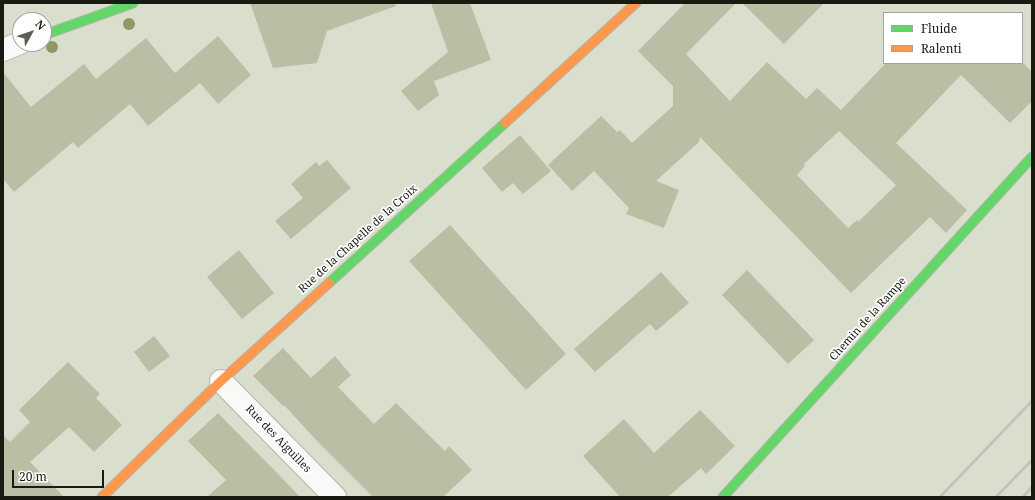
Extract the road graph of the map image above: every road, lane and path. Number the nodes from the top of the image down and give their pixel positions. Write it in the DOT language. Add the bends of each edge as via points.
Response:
graph roads {
  1 [pos="133,3"];
  2 [pos="636,3"];
  3 [pos="52,32"];
  4 [pos="1032,157"];
  5 [pos="221,381"];
  6 [pos="102,497"];
  7 [pos="335,497"];
  8 [pos="723,497"];
  1 -- 3 [label="street"];
  2 -- 5 [label="street, Rue de la Chapelle de la Croix"];
  4 -- 8 [label="street, Chemin de la Rampe"];
  5 -- 6 [label="street, Rue de la Chapelle de la Croix"];
  5 -- 7 [label="street, Rue des Aiguilles"];
}
